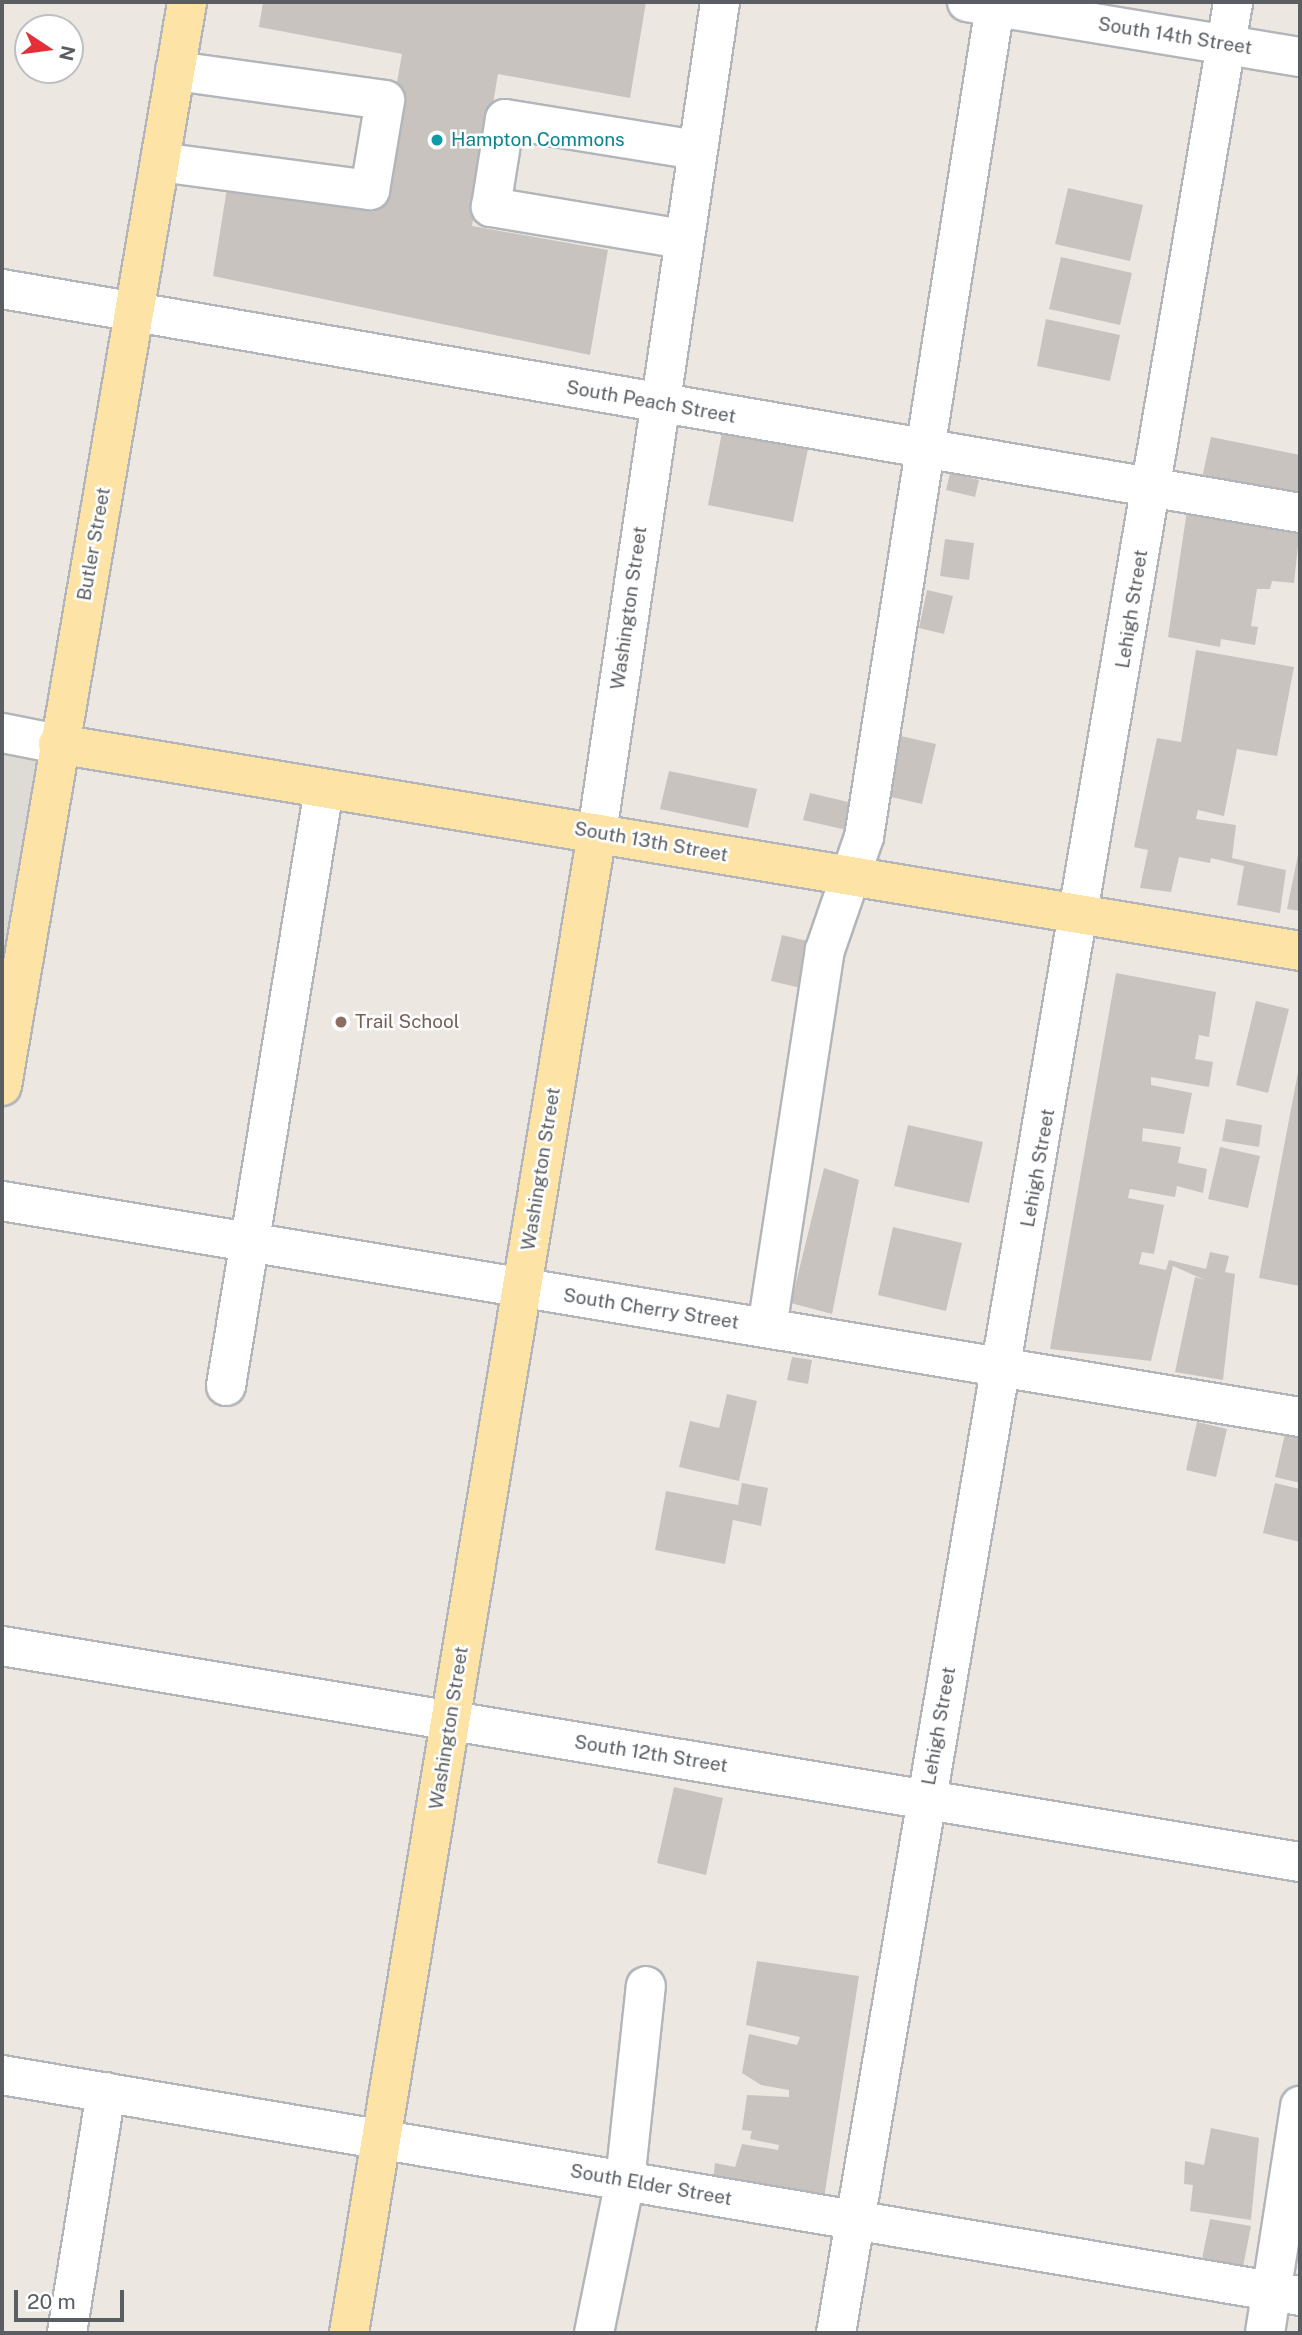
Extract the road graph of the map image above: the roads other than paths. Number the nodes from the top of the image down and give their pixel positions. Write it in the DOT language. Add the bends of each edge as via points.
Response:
graph roads {
  1 [pos="187,2"];
  2 [pos="720,2"];
  3 [pos="1233,2"];
  4 [pos="981,4"];
  5 [pos="1226,44"];
  6 [pos="1300,57"];
  7 [pos="175,71"];
  8 [pos="697,150"];
  9 [pos="160,162"];
  10 [pos="683,239"];
  11 [pos="2,289"];
  12 [pos="136,311"];
  13 [pos="659,403"];
  14 [pos="926,450"];
  15 [pos="1152,489"];
  16 [pos="1300,513"];
  17 [pos="2,733"];
  18 [pos="58,744"];
  19 [pos="324,789"];
  20 [pos="597,833"];
  21 [pos="850,876"];
  22 [pos="1081,916"];
  23 [pos="1300,951"];
  24 [pos="2,1086"];
  25 [pos="2,1201"];
  26 [pos="250,1242"];
  27 [pos="521,1287"];
  28 [pos="767,1328"];
  29 [pos="1003,1367"];
  30 [pos="226,1386"];
  31 [pos="1300,1417"];
  32 [pos="2,1646"];
  33 [pos="450,1720"];
  34 [pos="926,1800"];
  35 [pos="1300,1862"];
  36 [pos="646,1986"];
  37 [pos="2,2075"];
  38 [pos="106,2092"];
  39 [pos="1300,2106"];
  40 [pos="381,2139"];
  41 [pos="625,2181"];
  42 [pos="855,2220"];
  43 [pos="1287,2294"];
  44 [pos="67,2333"];
  45 [pos="349,2333"];
  46 [pos="594,2333"];
  47 [pos="836,2333"];
  48 [pos="1265,2333"];
  1 -- 7 [label="main road, Butler Street"];
  2 -- 8 [label="street, Washington Street"];
  3 -- 5 [label="street, Lehigh Street"];
  4 -- 5 [label="street, South 14th Street"];
  4 -- 14 [label="street"];
  5 -- 6 [label="street, South 14th Street"];
  5 -- 15 [label="street, Lehigh Street"];
  7 -- 9 [label="main road, Butler Street"];
  7 -- 9 [label="street" via="385,100 370,190"];
  8 -- 10 [label="street, Washington Street"];
  8 -- 10 [label="street" via="505,119 491,207"];
  9 -- 12 [label="main road, Butler Street"];
  10 -- 13 [label="street, Washington Street"];
  11 -- 12 [label="street, South Peach Street"];
  12 -- 13 [label="street, South Peach Street"];
  12 -- 18 [label="main road, Butler Street"];
  13 -- 14 [label="street, South Peach Street"];
  13 -- 20 [label="street, Washington Street"];
  14 -- 15 [label="street, South Peach Street"];
  14 -- 21 [label="street" via="864,837"];
  15 -- 16 [label="street, South Peach Street"];
  15 -- 22 [label="street, Lehigh Street"];
  17 -- 18 [label="street, South 13th Street"];
  18 -- 19 [label="main road, South 13th Street"];
  18 -- 24 [label="main road, Butler Street"];
  19 -- 20 [label="main road, South 13th Street"];
  19 -- 26 [label="street"];
  20 -- 21 [label="main road, South 13th Street"];
  20 -- 27 [label="main road, Washington Street"];
  21 -- 22 [label="main road, South 13th Street"];
  21 -- 28 [label="street" via="825,950"];
  22 -- 23 [label="main road, South 13th Street"];
  22 -- 29 [label="street, Lehigh Street"];
  25 -- 26 [label="street, South Cherry Street"];
  26 -- 27 [label="street, South Cherry Street"];
  26 -- 30 [label="street"];
  27 -- 28 [label="street, South Cherry Street"];
  27 -- 33 [label="main road, Washington Street"];
  28 -- 29 [label="street, South Cherry Street"];
  29 -- 31 [label="street, South Cherry Street"];
  29 -- 34 [label="street, Lehigh Street"];
  32 -- 33 [label="street, South 12th Street"];
  33 -- 34 [label="street, South 12th Street"];
  33 -- 40 [label="main road, Washington Street"];
  34 -- 35 [label="street, South 12th Street"];
  34 -- 42 [label="street, Lehigh Street"];
  36 -- 41 [label="street"];
  37 -- 38 [label="street, South Elder Street"];
  38 -- 40 [label="street, South Elder Street"];
  38 -- 44 [label="street"];
  39 -- 43 [label="street"];
  40 -- 41 [label="street, South Elder Street"];
  40 -- 45 [label="main road, Washington Street"];
  41 -- 42 [label="street, South Elder Street"];
  41 -- 46 [label="street"];
  42 -- 43 [label="street, South Elder Street"];
  42 -- 47 [label="street, Lehigh Street"];
  43 -- 48 [label="street"];
}
